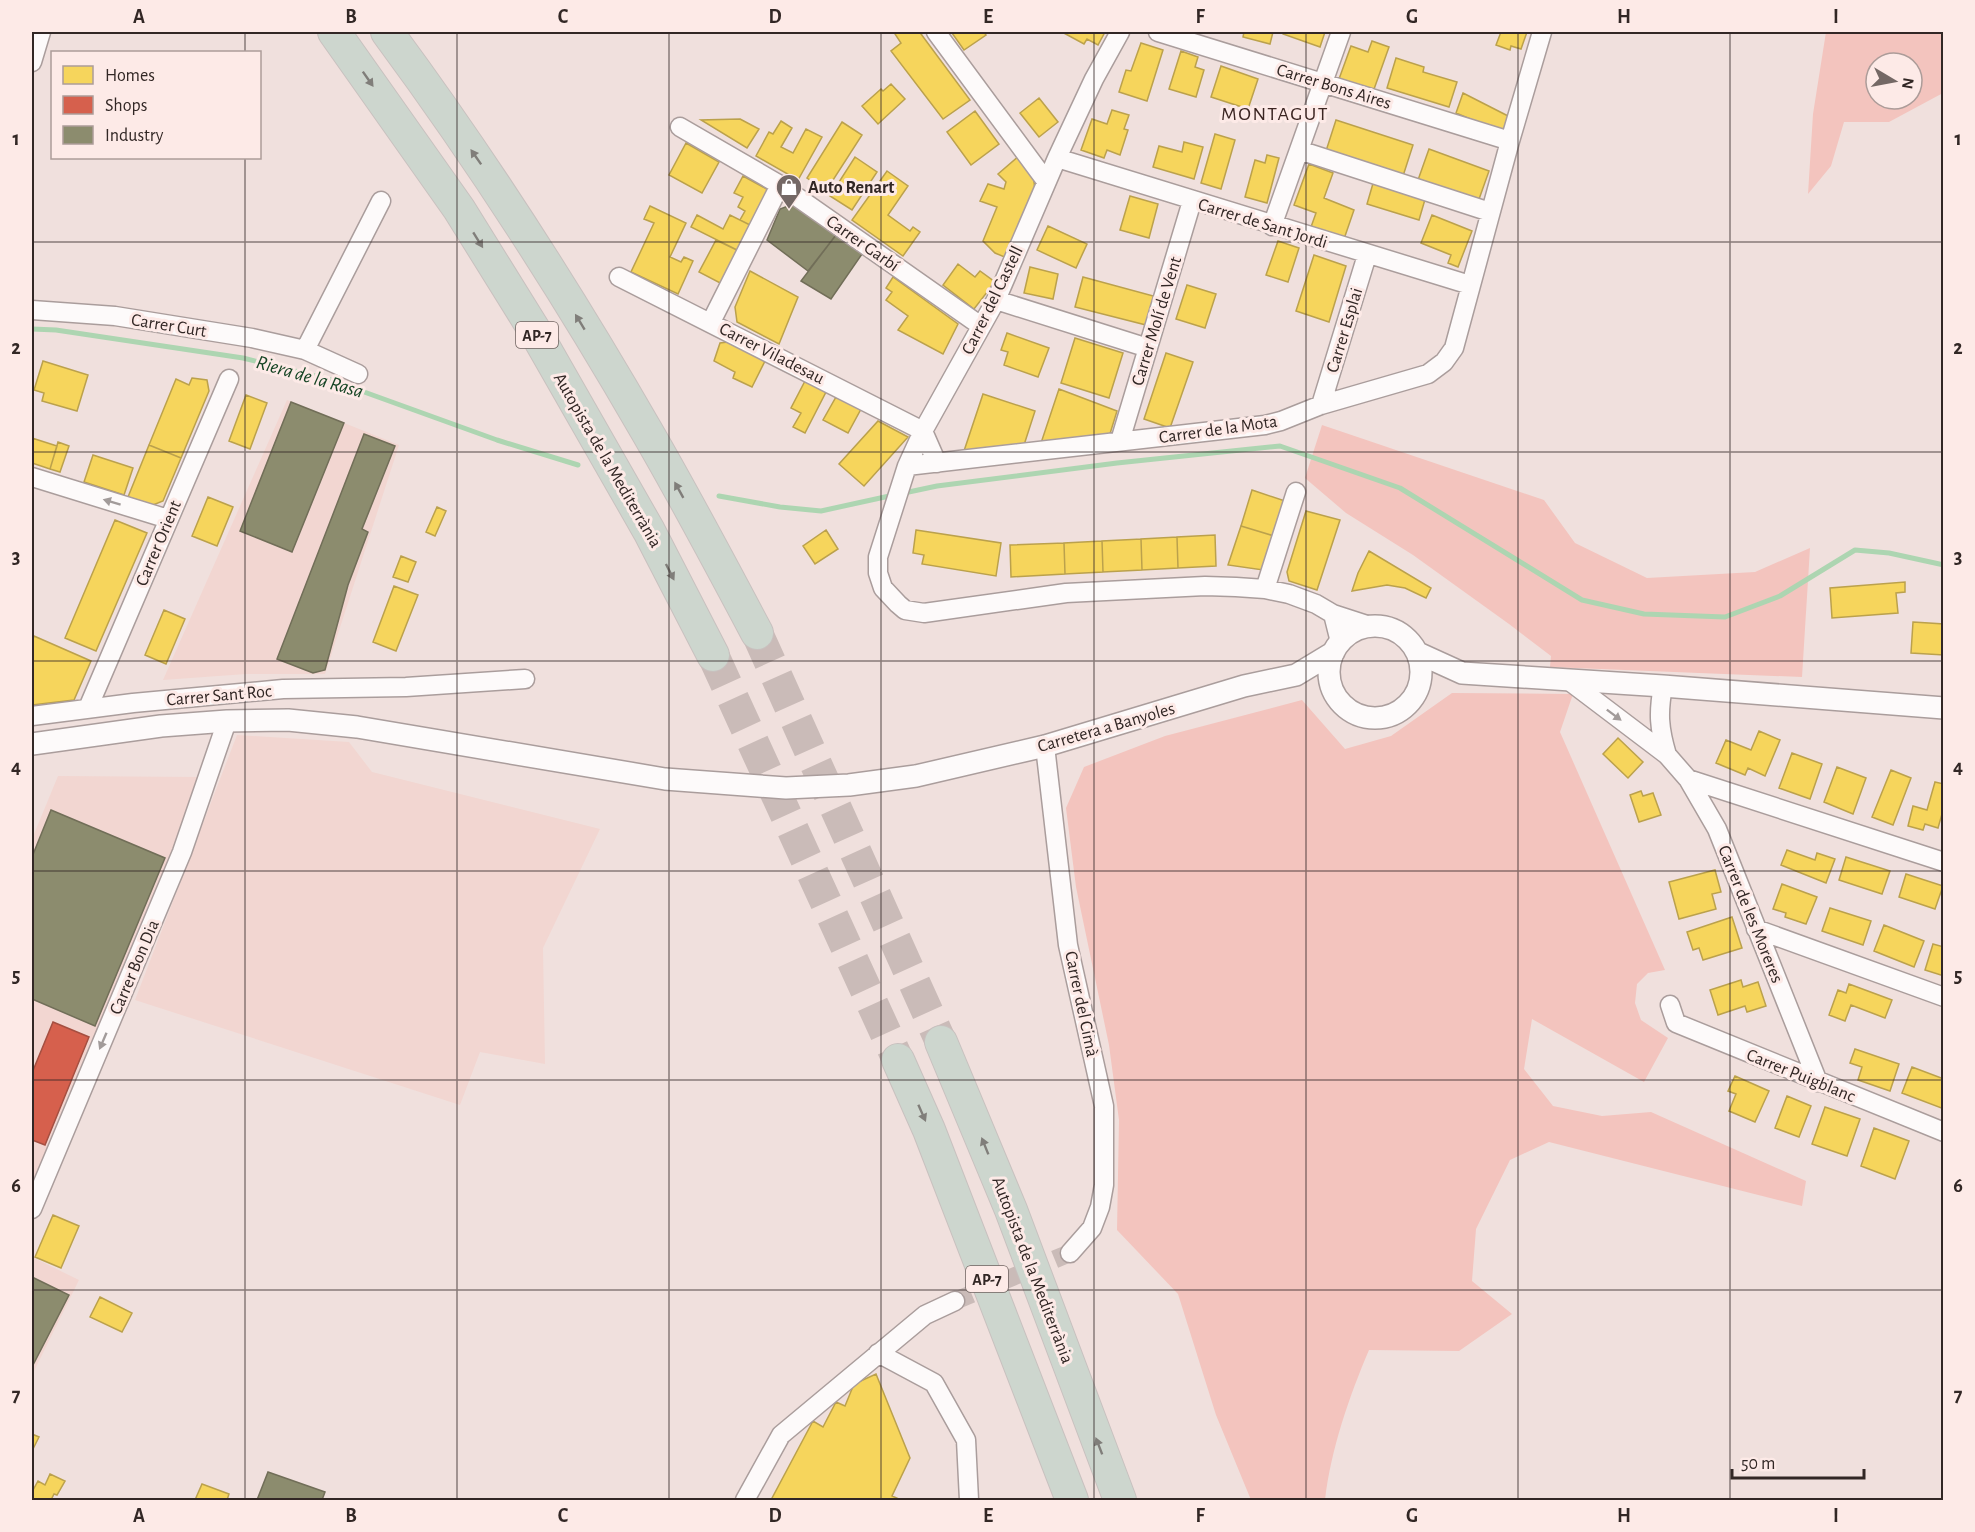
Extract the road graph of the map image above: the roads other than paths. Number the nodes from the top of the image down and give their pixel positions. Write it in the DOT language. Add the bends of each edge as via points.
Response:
graph roads {
  1 [pos="41,32"];
  2 [pos="334,32"];
  3 [pos="387,32"];
  4 [pos="936,32"];
  5 [pos="1120,32"];
  6 [pos="1158,32"];
  7 [pos="1341,32"];
  8 [pos="1542,32"];
  9 [pos="32,62"];
  10 [pos="1323,82"];
  11 [pos="680,127"];
  12 [pos="1510,141"];
  13 [pos="1299,150"];
  14 [pos="1057,158"];
  15 [pos="1046,181"];
  16 [pos="780,186"];
  17 [pos="381,201"];
  18 [pos="1192,201"];
  19 [pos="1490,212"];
  20 [pos="1272,226"];
  21 [pos="1367,255"];
  22 [pos="619,277"];
  23 [pos="1470,285"];
  24 [pos="996,300"];
  25 [pos="32,310"];
  26 [pos="711,322"];
  27 [pos="981,326"];
  28 [pos="1148,348"];
  29 [pos="305,350"];
  30 [pos="358,374"];
  31 [pos="229,379"];
  32 [pos="1321,405"];
  33 [pos="923,431"];
  34 [pos="1120,441"];
  35 [pos="936,463"];
  36 [pos="905,474"];
  37 [pos="32,477"];
  38 [pos="1296,492"];
  39 [pos="168,519"];
  40 [pos="1265,589"];
  41 [pos="1333,614"];
  42 [pos="1370,626"];
  43 [pos="757,633"];
  44 [pos="1337,647"];
  45 [pos="1418,653"];
  46 [pos="713,655"];
  47 [pos="1462,673"];
  48 [pos="1296,675"];
  49 [pos="525,679"];
  50 [pos="1568,680"];
  51 [pos="1663,686"];
  52 [pos="1336,696"];
  53 [pos="1415,696"];
  54 [pos="88,708"];
  55 [pos="1944,708"];
  56 [pos="32,716"];
  57 [pos="227,721"];
  58 [pos="32,744"];
  59 [pos="1045,746"];
  60 [pos="1667,755"];
  61 [pos="1688,779"];
  62 [pos="1944,862"];
  63 [pos="1756,929"];
  64 [pos="1944,997"];
  65 [pos="1670,1005"];
  66 [pos="941,1041"];
  67 [pos="898,1060"];
  68 [pos="1818,1082"];
  69 [pos="1944,1132"];
  70 [pos="943,1166"];
  71 [pos="36,1186"];
  72 [pos="32,1209"];
  73 [pos="1070,1253"];
  74 [pos="955,1301"];
  75 [pos="878,1353"];
  76 [pos="745,1500"];
  77 [pos="969,1500"];
  78 [pos="1055,1500"];
  79 [pos="1072,1500"];
  80 [pos="1120,1500"];
  1 -- 9 [label="street"];
  2 -- 46 [label="highway, Autopista de la Mediterrània / AP-7, one-way" via="459,209 533,328 649,531"];
  43 -- 3 [label="highway, AP-7, one-way" via="652,440 565,296 483,169"];
  4 -- 15 [label="street"];
  5 -- 14 [label="street, Carrer del Castell"];
  6 -- 10 [label="street, Carrer Bons Aires"];
  7 -- 10 [label="street"];
  8 -- 12 [label="street, Carrer de la Mota"];
  10 -- 12 [label="street, Carrer Bons Aires"];
  10 -- 13 [label="street"];
  11 -- 16 [label="street, Carrer Garbí"];
  12 -- 19 [label="street, Carrer de la Mota"];
  13 -- 19 [label="street"];
  13 -- 20 [label="street"];
  14 -- 15 [label="street, Carrer del Castell"];
  14 -- 18 [label="street, Carrer de Sant Jordi"];
  15 -- 24 [label="street, Carrer del Castell"];
  16 -- 26 [label="street"];
  16 -- 27 [label="street, Carrer Garbí"];
  17 -- 29 [label="street"];
  18 -- 20 [label="street, Carrer de Sant Jordi"];
  18 -- 28 [label="street, Carrer Molí de Vent"];
  19 -- 23 [label="street, Carrer de la Mota"];
  20 -- 21 [label="street, Carrer de Sant Jordi"];
  21 -- 23 [label="street, Carrer de Sant Jordi"];
  21 -- 32 [label="street, Carrer Esplai"];
  22 -- 26 [label="street, Carrer Viladesau"];
  23 -- 32 [label="street, Carrer de la Mota" via="1454,348 1444,362 1428,374"];
  24 -- 27 [label="street, Carrer del Castell"];
  24 -- 28 [label="street"];
  25 -- 29 [label="street, Carrer Curt" via="115,316"];
  26 -- 33 [label="street, Carrer Viladesau"];
  27 -- 33 [label="street, Carrer del Castell"];
  28 -- 34 [label="street, Carrer Molí de Vent"];
  29 -- 30 [label="street, Carrer Curt"];
  31 -- 39 [label="street, Carrer Orient"];
  32 -- 34 [label="street, Carrer de la Mota" via="1265,425"];
  33 -- 35 [label="street"];
  33 -- 36 [label="street, Carrer del Castell"];
  34 -- 35 [label="street, Carrer de la Mota"];
  35 -- 36 [label="street, Carrer de la Mota"];
  36 -- 40 [label="street, Carrer del Castell" via="878,557 883,588 905,610 924,613 1066,593 1205,586"];
  39 -- 37 [label="street, one-way"];
  38 -- 40 [label="street"];
  39 -- 54 [label="street, Carrer Orient"];
  40 -- 41 [label="street" via="1289,594"];
  41 -- 42 [label="street"];
  41 -- 44 [label="street"];
  42 -- 44 [label="street" via="1357,629"];
  42 -- 45 [label="street" via="1401,633"];
  44 -- 48 [label="street, Carretera a Banyoles"];
  44 -- 52 [label="street" via="1329,671"];
  45 -- 47 [label="street"];
  45 -- 53 [label="street" via="1422,671"];
  47 -- 50 [label="street"];
  47 -- 53 [label="street" via="1440,680"];
  48 -- 52 [label="street"];
  48 -- 59 [label="street, Carretera a Banyoles" via="1244,686"];
  49 -- 54 [label="street, Carrer Sant Roc" via="406,687 283,689"];
  50 -- 51 [label="street"];
  50 -- 60 [label="street, Carrer de les Moreres, one-way"];
  51 -- 55 [label="street"];
  51 -- 60 [label="street, Carrer de les Moreres" via="1658,713"];
  52 -- 53 [label="street" via="1353,712 1375,718 1398,712"];
  54 -- 56 [label="street, Carrer Sant Roc"];
  57 -- 58 [label="street, Carretera a Banyoles"];
  57 -- 59 [label="street, Carretera a Banyoles" via="288,720 357,727 665,779 786,788 915,776"];
  57 -- 71 [label="street, Carrer Bon Dia, one-way" via="182,852"];
  59 -- 73 [label="street, Carrer del Cimà" via="1068,945 1104,1106 1104,1185 1100,1207 1092,1228"];
  60 -- 61 [label="street, Carrer de les Moreres"];
  61 -- 62 [label="street"];
  61 -- 63 [label="street, Carrer de les Moreres" via="1717,829"];
  63 -- 64 [label="street"];
  63 -- 68 [label="street, Carrer de les Moreres"];
  65 -- 68 [label="street, Carrer Puigblanc" via="1676,1023"];
  80 -- 66 [label="highway, Autopista de la Mediterrània / AP-7, one-way" via="1011,1210"];
  67 -- 70 [label="highway, AP-7, one-way"];
  68 -- 69 [label="street, Carrer Puigblanc"];
  70 -- 78 [label="highway"];
  70 -- 79 [label="highway, AP-7"];
  71 -- 72 [label="street, Carrer Bon Dia"];
  74 -- 75 [label="street" via="925,1315"];
  75 -- 76 [label="street" via="782,1435"];
  75 -- 77 [label="street" via="933,1383 966,1440"];
}
